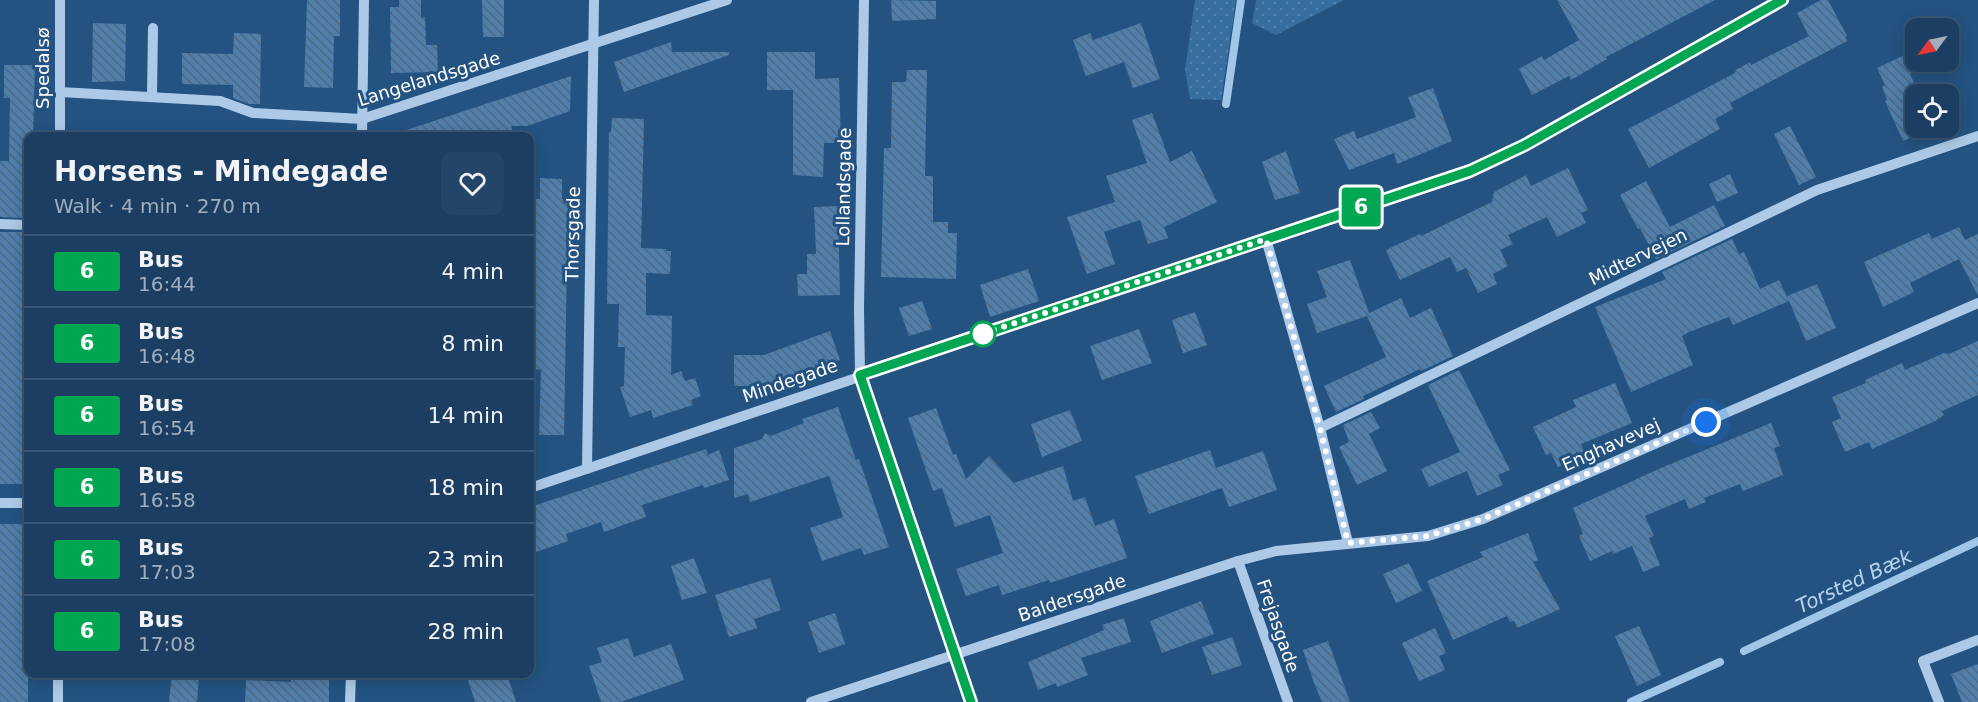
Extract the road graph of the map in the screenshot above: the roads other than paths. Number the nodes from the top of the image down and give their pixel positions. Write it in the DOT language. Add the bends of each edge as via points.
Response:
graph roads {
  1 [pos="60,0"];
  2 [pos="364,0"];
  3 [pos="594,0"];
  4 [pos="727,0"];
  5 [pos="864,0"];
  6 [pos="1783,0"];
  7 [pos="153,28"];
  8 [pos="593,45"];
  9 [pos="60,92"];
  10 [pos="152,97"];
  11 [pos="362,119"];
  12 [pos="60,132"];
  13 [pos="362,132"];
  14 [pos="1978,136"];
  15 [pos="0,224"];
  16 [pos="24,225"];
  17 [pos="1266,239"];
  18 [pos="1978,303"];
  19 [pos="860,375"];
  20 [pos="1320,428"];
  21 [pos="587,469"];
  22 [pos="534,487"];
  23 [pos="0,503"];
  24 [pos="24,503"];
  25 [pos="1348,543"];
  26 [pos="1238,561"];
  27 [pos="1978,640"];
  28 [pos="955,655"];
  29 [pos="58,678"];
  30 [pos="351,678"];
  31 [pos="58,702"];
  32 [pos="351,702"];
  33 [pos="811,702"];
  34 [pos="971,702"];
  35 [pos="1288,702"];
  36 [pos="1939,702"];
  1 -- 9 [label="street, Spedalsø"];
  2 -- 11 [label="street"];
  3 -- 8 [label="street, Thorsgade"];
  4 -- 8 [label="street, Langelandsgade"];
  5 -- 19 [label="street, Lollandsgade"];
  6 -- 17 [label="street, Mindegade" via="1525,145 1470,171"];
  7 -- 10 [label="street"];
  8 -- 11 [label="street, Langelandsgade"];
  8 -- 21 [label="street, Thorsgade"];
  9 -- 10 [label="street, Langelandsgade"];
  9 -- 12 [label="street, Spedalsø"];
  10 -- 11 [label="street, Langelandsgade" via="220,101 253,113"];
  11 -- 13 [label="street"];
  14 -- 20 [label="street, Midtervejen" via="1817,190"];
  15 -- 16 [label="street"];
  17 -- 19 [label="street, Mindegade"];
  17 -- 20 [label="street"];
  18 -- 25 [label="street, Enghavevej" via="1483,519 1428,536"];
  19 -- 21 [label="street, Mindegade"];
  19 -- 28 [label="street, Lollandsgade"];
  20 -- 25 [label="street"];
  21 -- 22 [label="street, Mindegade"];
  23 -- 24 [label="street"];
  25 -- 26 [label="street, Baldersgade" via="1276,551"];
  26 -- 28 [label="street, Baldersgade"];
  26 -- 35 [label="street, Frejasgade"];
  27 -- 36 [label="street" via="1923,661"];
  28 -- 33 [label="street, Baldersgade"];
  28 -- 34 [label="street, Lollandsgade"];
  29 -- 31 [label="street"];
  30 -- 32 [label="street"];
}
